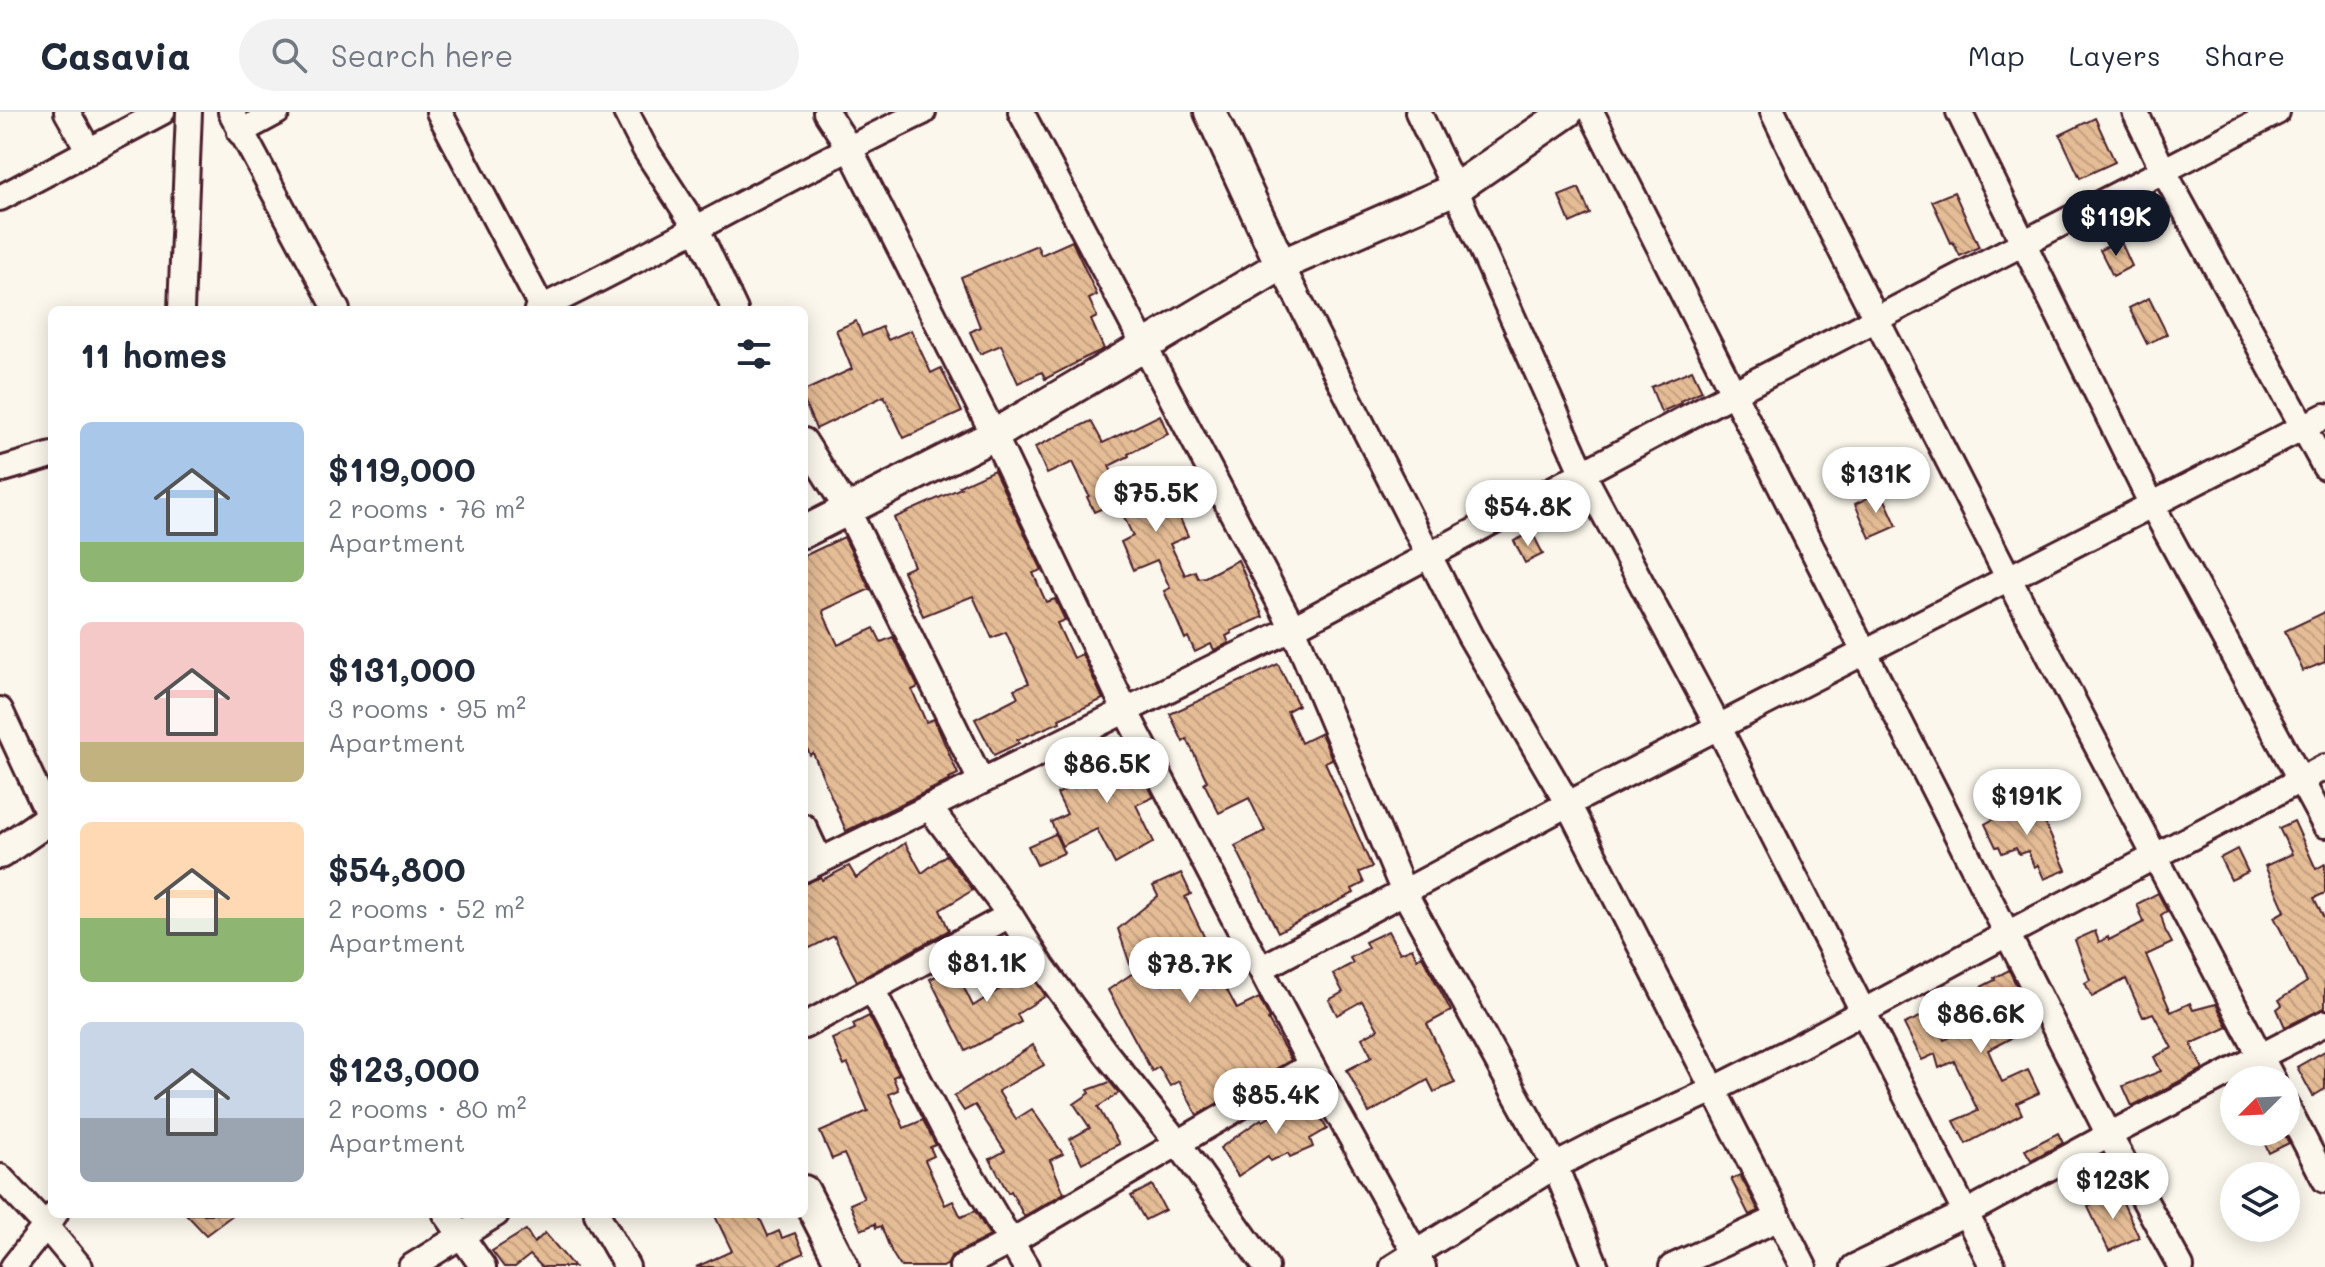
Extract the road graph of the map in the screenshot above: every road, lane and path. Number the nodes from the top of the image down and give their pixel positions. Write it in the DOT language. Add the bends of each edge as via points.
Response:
graph roads {
  1 [pos="67,112"];
  2 [pos="162,112"];
  3 [pos="189,112"];
  4 [pos="277,112"];
  5 [pos="439,112"];
  6 [pos="626,112"];
  7 [pos="826,112"];
  8 [pos="923,112"];
  9 [pos="1021,112"];
  10 [pos="1210,112"];
  11 [pos="1418,112"];
  12 [pos="1567,112"];
  13 [pos="1591,112"];
  14 [pos="1773,112"];
  15 [pos="1959,112"];
  16 [pos="2135,112"];
  17 [pos="2277,112"];
  18 [pos="236,122"];
  19 [pos="850,149"];
  20 [pos="89,151"];
  21 [pos="2163,170"];
  22 [pos="1455,189"];
  23 [pos="0,198"];
  24 [pos="697,229"];
  25 [pos="2024,244"];
  26 [pos="1281,265"];
  27 [pos="181,306"];
  28 [pos="335,306"];
  29 [pos="539,306"];
  30 [pos="547,306"];
  31 [pos="733,306"];
  32 [pos="1877,319"];
  33 [pos="1146,347"];
  34 [pos="1733,393"];
  35 [pos="2314,422"];
  36 [pos="994,435"];
  37 [pos="808,447"];
  38 [pos="48,456"];
  39 [pos="2325,467"];
  40 [pos="0,470"];
  41 [pos="1583,474"];
  42 [pos="2152,505"];
  43 [pos="847,509"];
  44 [pos="808,530"];
  45 [pos="1430,555"];
  46 [pos="2009,579"];
  47 [pos="1293,628"];
  48 [pos="1865,652"];
  49 [pos="1126,712"];
  50 [pos="3,724"];
  51 [pos="1719,728"];
  52 [pos="2325,767"];
  53 [pos="2301,780"];
  54 [pos="981,781"];
  55 [pos="1568,804"];
  56 [pos="929,807"];
  57 [pos="48,811"];
  58 [pos="48,819"];
  59 [pos="2325,825"];
  60 [pos="0,853"];
  61 [pos="2157,857"];
  62 [pos="812,865"];
  63 [pos="1404,892"];
  64 [pos="1010,915"];
  65 [pos="2007,934"];
  66 [pos="1262,968"];
  67 [pos="872,989"];
  68 [pos="1864,1011"];
  69 [pos="2325,1023"];
  70 [pos="808,1024"];
  71 [pos="2261,1057"];
  72 [pos="1311,1065"];
  73 [pos="2266,1066"];
  74 [pos="1713,1090"];
  75 [pos="2300,1132"];
  76 [pos="2109,1135"];
  77 [pos="1178,1143"];
  78 [pos="1555,1166"];
  79 [pos="0,1177"];
  80 [pos="2325,1180"];
  81 [pos="808,1199"];
  82 [pos="1966,1213"];
  83 [pos="449,1218"];
  84 [pos="490,1218"];
  85 [pos="599,1218"];
  86 [pos="1779,1218"];
  87 [pos="50,1220"];
  88 [pos="462,1237"];
  89 [pos="1012,1241"];
  90 [pos="1419,1260"];
  91 [pos="13,1267"];
  92 [pos="80,1267"];
  93 [pos="411,1267"];
  94 [pos="483,1267"];
  95 [pos="627,1267"];
  96 [pos="843,1267"];
  97 [pos="962,1267"];
  98 [pos="1026,1267"];
  99 [pos="1266,1267"];
  100 [pos="1393,1267"];
  101 [pos="1596,1267"];
  102 [pos="1672,1267"];
  103 [pos="1804,1267"];
  104 [pos="1854,1267"];
  105 [pos="1993,1267"];
  106 [pos="2181,1267"];
  1 -- 20 [label="street"];
  2 -- 20 [label="street"];
  3 -- 27 [label="street"];
  4 -- 18 [label="street"];
  5 -- 29 [label="street"];
  6 -- 24 [label="street"];
  7 -- 19 [label="street"];
  8 -- 19 [label="street"];
  9 -- 33 [label="street"];
  10 -- 26 [label="street"];
  11 -- 22 [label="street"];
  12 -- 22 [label="street"];
  13 -- 34 [label="street"];
  14 -- 32 [label="street"];
  15 -- 25 [label="street"];
  16 -- 21 [label="street"];
  17 -- 21 [label="street"];
  18 -- 28 [label="street"];
  19 -- 24 [label="street"];
  19 -- 36 [label="street"];
  20 -- 23 [label="street"];
  21 -- 25 [label="street"];
  21 -- 35 [label="street"];
  22 -- 26 [label="street"];
  22 -- 41 [label="street"];
  24 -- 30 [label="street"];
  24 -- 31 [label="street"];
  25 -- 32 [label="street"];
  25 -- 42 [label="street"];
  26 -- 33 [label="street"];
  26 -- 45 [label="street"];
  32 -- 34 [label="street"];
  32 -- 46 [label="street"];
  33 -- 36 [label="street"];
  33 -- 47 [label="street"];
  34 -- 41 [label="street"];
  34 -- 48 [label="street"];
  35 -- 39 [label="street"];
  35 -- 42 [label="street"];
  36 -- 43 [label="street"];
  36 -- 49 [label="street"];
  37 -- 43 [label="street"];
  38 -- 40 [label="street"];
  41 -- 45 [label="street"];
  41 -- 51 [label="street"];
  42 -- 46 [label="street"];
  42 -- 53 [label="street"];
  43 -- 44 [label="street"];
  43 -- 54 [label="street"];
  45 -- 47 [label="street"];
  45 -- 55 [label="street" via="1470,636"];
  46 -- 48 [label="street"];
  46 -- 61 [label="street"];
  47 -- 49 [label="street"];
  47 -- 63 [label="street"];
  48 -- 51 [label="street"];
  48 -- 65 [label="street"];
  49 -- 54 [label="street"];
  49 -- 66 [label="street"];
  50 -- 57 [label="street"];
  51 -- 55 [label="street"];
  51 -- 68 [label="street"];
  52 -- 53 [label="street"];
  53 -- 59 [label="street"];
  53 -- 61 [label="street"];
  54 -- 56 [label="street"];
  55 -- 63 [label="street"];
  55 -- 74 [label="street"];
  56 -- 62 [label="street"];
  56 -- 64 [label="street"];
  58 -- 60 [label="street"];
  61 -- 65 [label="street"];
  61 -- 71 [label="street"];
  63 -- 66 [label="street"];
  63 -- 78 [label="street"];
  64 -- 67 [label="street"];
  64 -- 77 [label="street" via="1105,1052"];
  65 -- 68 [label="street"];
  65 -- 76 [label="street"];
  66 -- 72 [label="street"];
  67 -- 70 [label="street"];
  67 -- 89 [label="street" via="946,1133"];
  68 -- 74 [label="street"];
  68 -- 82 [label="street"];
  69 -- 71 [label="street"];
  71 -- 73 [label="street"];
  71 -- 76 [label="street"];
  72 -- 77 [label="street"];
  72 -- 90 [label="street"];
  74 -- 78 [label="street"];
  74 -- 86 [label="street"];
  75 -- 80 [label="street"];
  76 -- 82 [label="street"];
  76 -- 106 [label="street"];
  77 -- 89 [label="street"];
  77 -- 99 [label="street"];
  78 -- 90 [label="street"];
  78 -- 101 [label="street"];
  79 -- 87 [label="street"];
  81 -- 96 [label="street"];
  82 -- 104 [label="street"];
  82 -- 105 [label="street"];
  83 -- 88 [label="street"];
  84 -- 88 [label="street"];
  85 -- 95 [label="street"];
  86 -- 102 [label="street"];
  86 -- 103 [label="street"];
  87 -- 91 [label="street"];
  87 -- 92 [label="street"];
  88 -- 93 [label="street"];
  88 -- 94 [label="street"];
  89 -- 97 [label="street"];
  89 -- 98 [label="street"];
  90 -- 100 [label="street"];
}
